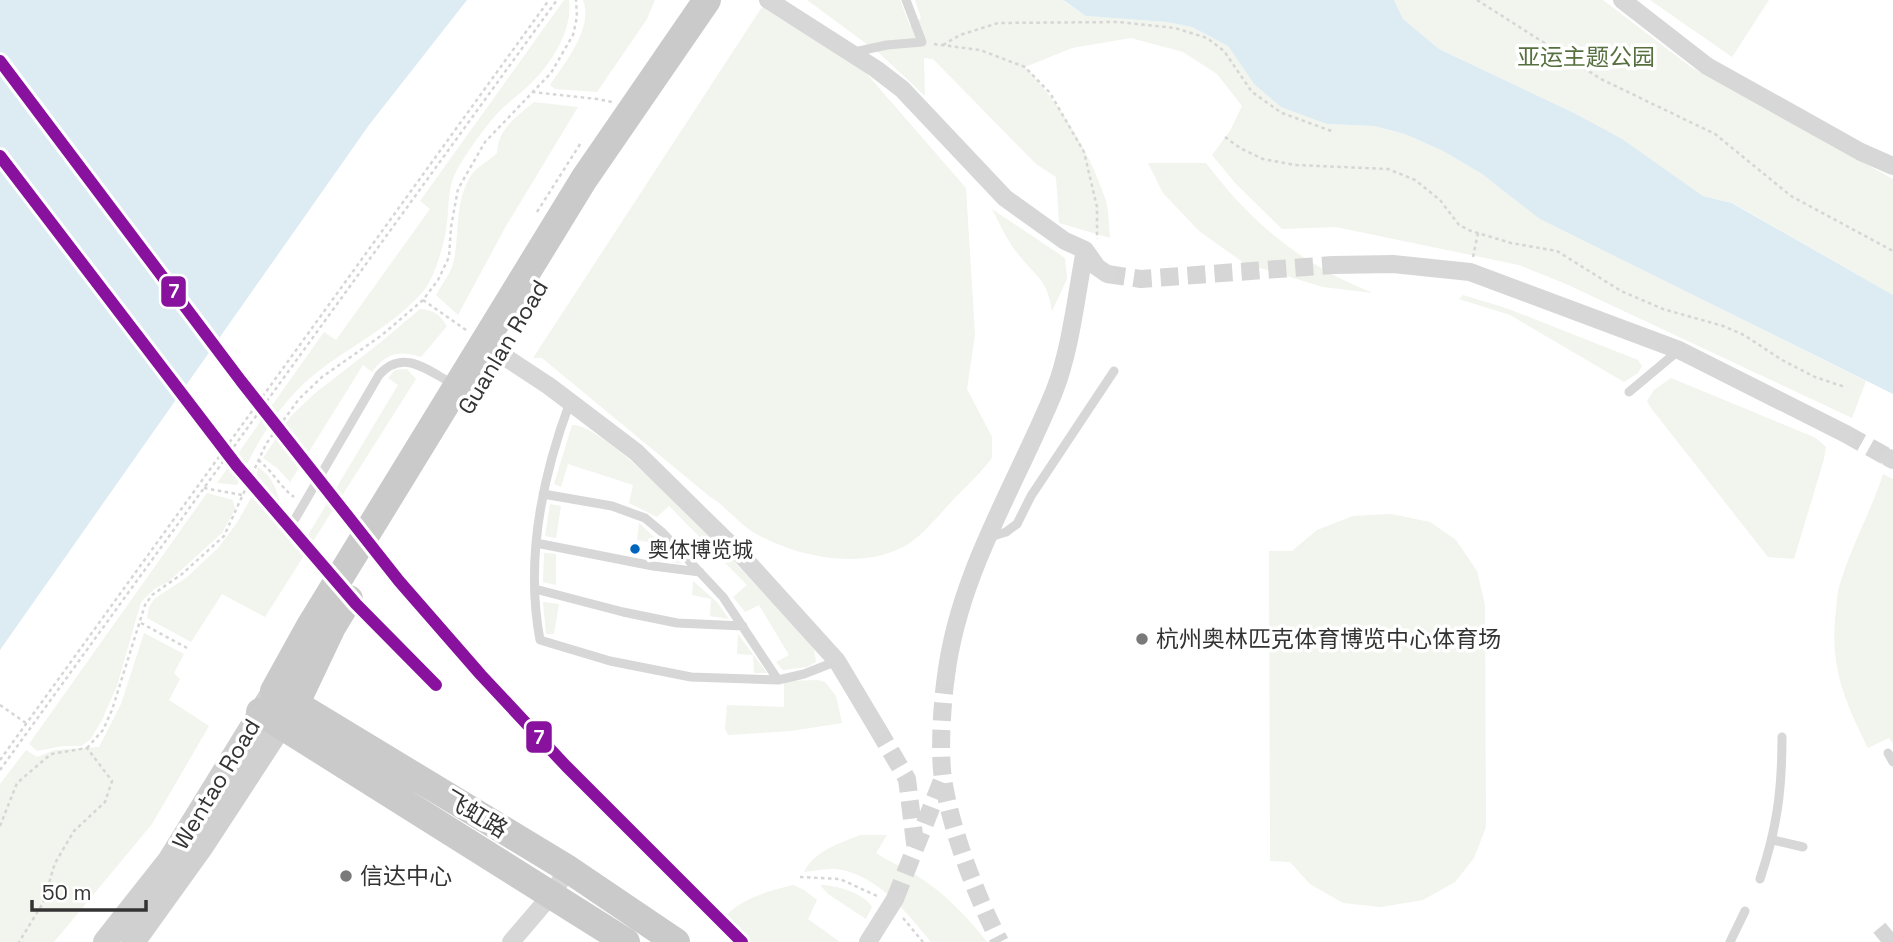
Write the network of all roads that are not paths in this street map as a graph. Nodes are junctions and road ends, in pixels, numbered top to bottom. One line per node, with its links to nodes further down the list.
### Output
1 (707, 0): 14 (main road, Guanlan Road)
2 (729, 0): 12 (main road, Guanlan Road)
3 (768, 0): 6 (street)
4 (906, 0): 6 (lane)
5 (1622, 0): 7 (street)
6 (849, 53): 8 (street)
7 (1893, 166)
8 (1085, 250): 10 (street); 20 (street)
9 (1334, 265): 11 (street)
10 (1102, 271)
11 (1679, 350): 15 (lane); 17 (street)
12 (499, 353): 16 (street); 28 (main road, Guanlan Road)
13 (1114, 371): 20 (lane)
14 (458, 386): 19 (lane); 28 (main road, Guanlan Road)
15 (1629, 392)
16 (570, 402): 18 (lane); 25 (street)
17 (1846, 434)
18 (543, 494): 21 (lane); 22 (lane)
19 (295, 519)
20 (985, 539): 26 (street)
21 (536, 543): 22 (lane); 23 (lane)
22 (699, 572): 24 (lane)
23 (535, 589): 24 (lane); 27 (lane)
24 (743, 626): 27 (lane)
25 (836, 661): 27 (lane); 29 (street)
26 (946, 676)
27 (778, 680)
28 (277, 708): 33 (main road, 飞虹路); 35 (main road, 飞虹路); 38 (main road, Wentao Road); 39 (main road, Wentao Road)
29 (877, 728)
30 (1782, 737): 31 (lane)
31 (1773, 840): 32 (lane); 34 (lane)
32 (1803, 847)
33 (568, 869): 35 (street); 42 (main road, 飞虹路)
34 (1760, 879)
35 (552, 894): 40 (street); 41 (main road, 飞虹路)
36 (893, 902): 43 (street)
37 (1745, 911): 44 (lane)
38 (105, 942)
39 (133, 942)
40 (511, 942)
41 (626, 942)
42 (676, 942)
43 (868, 942)
44 (1730, 942)

